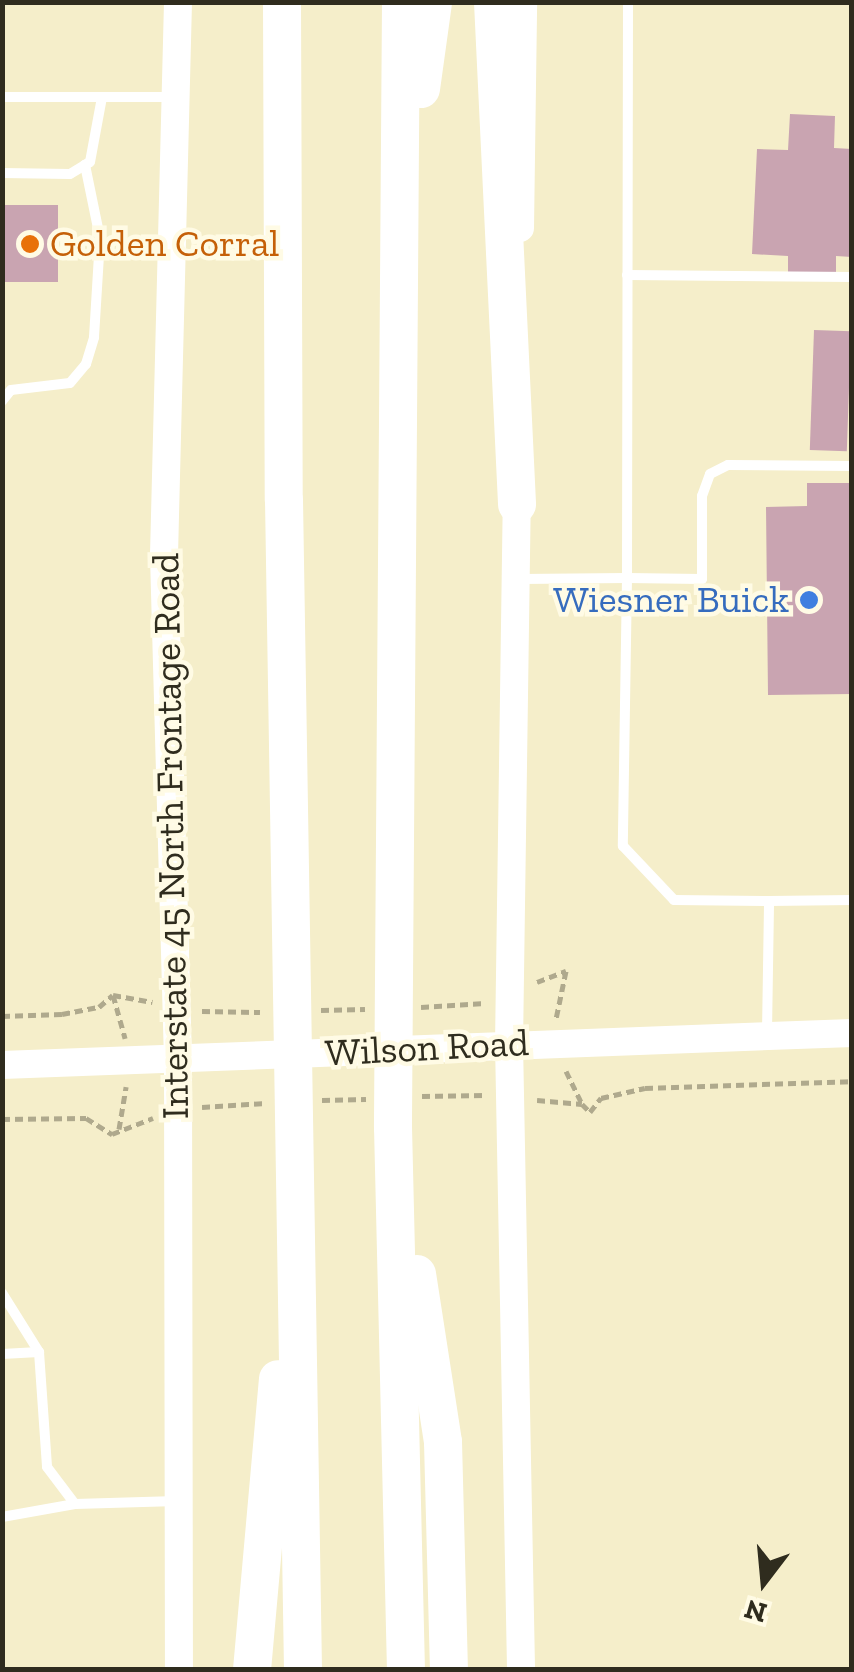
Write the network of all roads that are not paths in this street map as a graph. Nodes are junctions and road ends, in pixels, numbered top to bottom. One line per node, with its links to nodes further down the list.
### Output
1 (178, 2): 8 (main road, Interstate 45 North Frontage Road)
2 (282, 2): 29 (highway)
3 (401, 2): 13 (highway)
4 (432, 2): 13 (highway)
5 (493, 2): 18 (highway)
6 (524, 2): 18 (main road)
7 (628, 2): 14 (lane)
8 (175, 97): 10 (lane); 26 (main road, Interstate 45 North Frontage Road)
9 (2, 98): 10 (lane)
10 (102, 98): 11 (lane)
11 (85, 165): 12 (lane); 16 (lane)
12 (2, 173)
13 (402, 236): 28 (highway)
14 (627, 274): 15 (lane); 19 (lane)
15 (852, 278)
16 (2, 401)
17 (852, 466): 19 (lane)
18 (517, 504): 20 (main road)
19 (626, 578): 20 (lane); 22 (lane)
20 (516, 579): 25 (main road)
21 (852, 900): 22 (lane)
22 (769, 901): 24 (lane)
23 (852, 1033): 24 (main road, Wilson Road)
24 (766, 1035): 25 (main road, Wilson Road)
25 (508, 1044): 26 (main road, Wilson Road); 41 (main road)
26 (178, 1060): 27 (main road, Wilson Road); 33 (main road, Interstate 45 North Frontage Road)
27 (2, 1065)
28 (388, 1112): 39 (highway); 40 (highway)
29 (296, 1183): 37 (highway); 38 (highway)
30 (2, 1293): 31 (lane)
31 (39, 1352): 32 (lane); 34 (lane)
32 (2, 1354)
33 (178, 1501): 34 (lane); 36 (main road, Interstate 45 North Frontage Road)
34 (74, 1504): 35 (lane)
35 (2, 1517)
36 (179, 1670)
37 (252, 1670)
38 (303, 1670)
39 (406, 1670)
40 (449, 1670)
41 (521, 1670)

